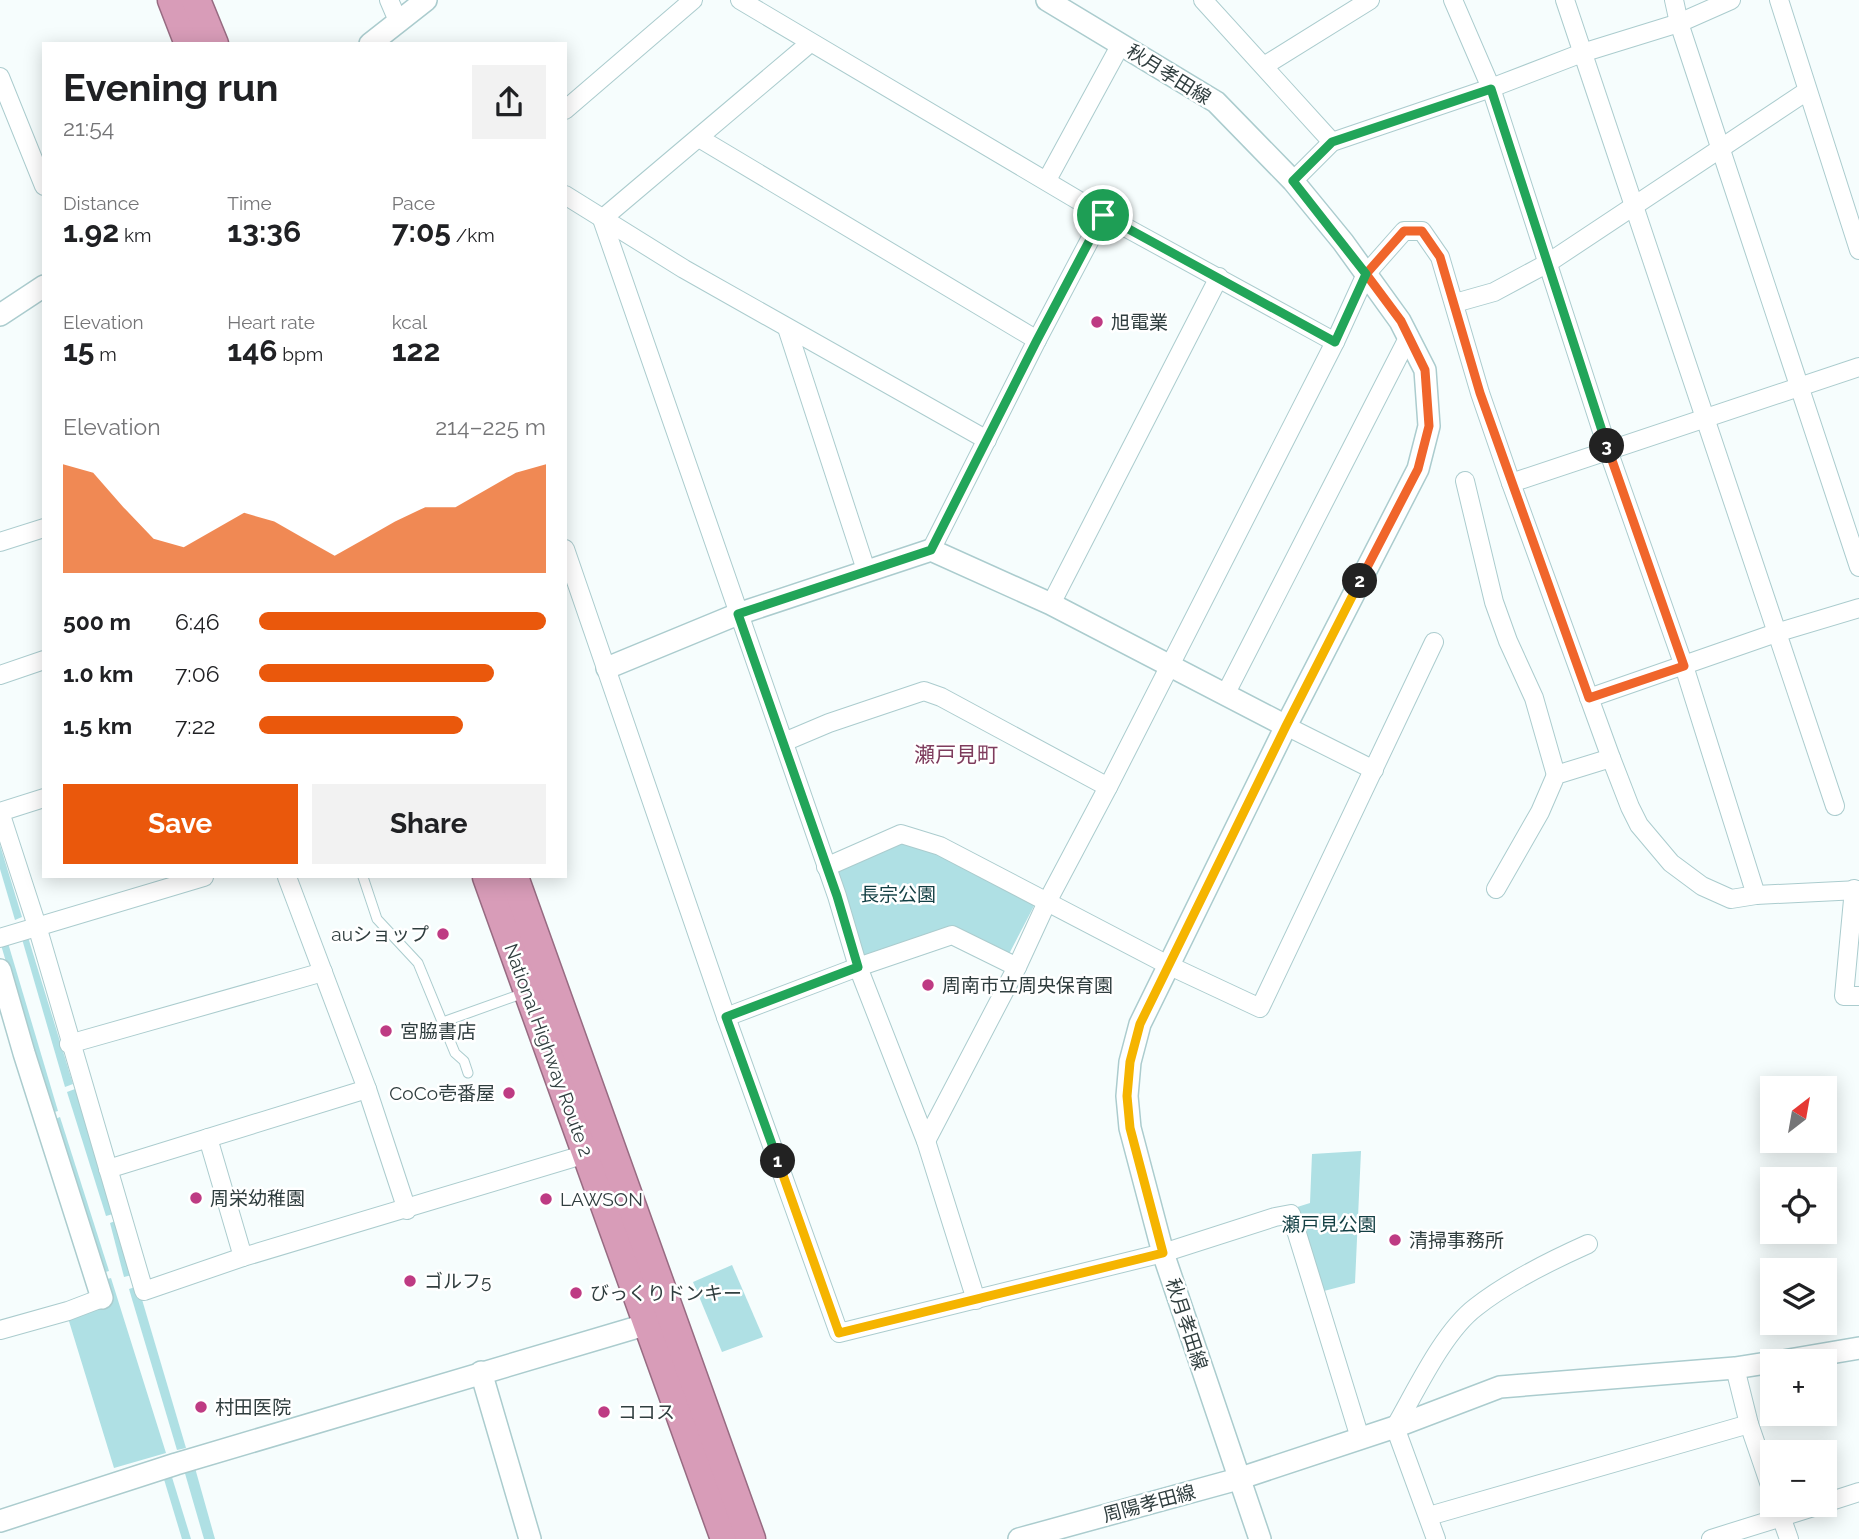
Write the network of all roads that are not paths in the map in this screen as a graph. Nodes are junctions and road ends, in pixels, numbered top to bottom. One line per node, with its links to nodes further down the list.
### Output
1 (172, 0): 17 (highway)
2 (196, 0): 18 (highway)
3 (389, 0): 15 (street)
4 (426, 0): 15 (street)
5 (693, 0): 27 (street)
6 (740, 0): 20 (street)
7 (1046, 0): 21 (street, 秋月孝田線)
8 (1203, 0): 23 (street)
9 (1370, 0): 23 (street)
10 (1453, 0): 25 (street)
11 (1565, 0): 22 (street)
12 (1674, 0): 16 (street)
13 (1731, 0): 16 (street)
14 (1779, 0): 26 (street)
15 (398, 21): 19 (street)
16 (1679, 23): 22 (street); 30 (street)
17 (188, 42)
18 (213, 42)
19 (372, 42)
20 (810, 43): 28 (street); 31 (street)
21 (1121, 44): 31 (street); 33 (street, 秋月孝田線)
22 (1582, 53): 25 (street); 35 (street)
23 (1264, 66): 29 (street)
24 (0, 77): 32 (street)
25 (1491, 89): 29 (street); 39 (street)
26 (1807, 91): 30 (street); 38 (street)
27 (567, 108)
28 (699, 138): 37 (street); 47 (street)
29 (1332, 142): 33 (street)
30 (1721, 149): 35 (street); 50 (street)
31 (1047, 180): 36 (street)
32 (42, 181)
33 (1293, 181): 40 (street, 秋月孝田線)
34 (567, 196): 37 (street)
35 (1634, 205): 39 (street); 51 (street)
36 (1103, 215): 41 (street); 47 (street)
37 (603, 219): 45 (street); 64 (street)
38 (1859, 250)
39 (1548, 263): 43 (street); 53 (street)
40 (1366, 274): 43 (street); 46 (street, 秋月孝田線); 48 (street)
41 (1219, 277): 48 (street); 62 (street)
42 (42, 287): 44 (street)
43 (1455, 303): 55 (street)
44 (0, 315)
45 (787, 328): 52 (street); 61 (street)
46 (1409, 336): 72 (street); 74 (street, 秋月孝田線)
47 (1037, 340): 52 (street)
48 (1335, 342): 68 (street)
49 (1859, 368): 50 (street)
50 (1800, 386): 51 (street); 60 (street)
51 (1706, 420): 53 (street); 65 (street)
52 (987, 440): 58 (street)
53 (1608, 450): 55 (street); 69 (street)
54 (1465, 481): 78 (street)
55 (1511, 483): 73 (street)
56 (42, 529): 57 (street)
57 (0, 542)
58 (931, 550): 61 (street); 62 (street)
59 (567, 555): 70 (street)
60 (1859, 567)
61 (866, 570): 64 (street)
62 (1051, 604): 68 (street)
63 (1859, 608): 65 (street)
64 (738, 614): 70 (street); 75 (street)
65 (1776, 633): 69 (street); 81 (street)
66 (1434, 642): 77 (street)
67 (42, 661): 71 (street)
68 (1169, 666): 72 (street); 79 (street)
69 (1684, 666): 73 (street); 91 (street)
70 (607, 668): 102 (street)
71 (0, 675)
72 (1226, 693): 74 (street)
73 (1589, 698): 76 (street)
74 (1286, 726): 77 (street); 95 (street, 秋月孝田線)
75 (784, 742): 79 (street); 83 (street)
76 (1611, 758): 78 (street); 91 (street)
77 (1374, 770): 95 (street)
78 (1556, 775): 89 (street)
79 (1108, 787): 92 (street)
80 (42, 798): 82 (street)
81 (1835, 806)
82 (0, 812): 93 (street)
83 (826, 867): 92 (street); 96 (street)
84 (201, 878): 93 (street)
85 (287, 878): 99 (street)
86 (363, 878): 103 (lane)
87 (486, 878): 100 (highway, National Highway Route 2)
88 (514, 878): 137 (highway, National Highway Route 2)
89 (1496, 889)
90 (1856, 889): 91 (street); 101 (street)
91 (1756, 895)
92 (1047, 902): 95 (street); 97 (street)
93 (37, 926): 94 (street); 104 (street)
94 (0, 938)
95 (1168, 965): 113 (street, 秋月孝田線)
96 (858, 967): 97 (street); 102 (street); 108 (street)
97 (1017, 967): 108 (street)
98 (0, 970): 115 (street)
99 (323, 972): 104 (street); 106 (street)
100 (528, 992): 103 (lane); 109 (highway, National Highway Route 2)
101 (1859, 996)
102 (726, 1017): 116 (street)
103 (443, 1022): 105 (lane)
104 (69, 1044): 110 (street)
105 (468, 1073)
106 (367, 1089): 107 (street); 111 (street)
107 (208, 1138): 110 (street); 114 (street)
108 (926, 1141): 116 (street)
109 (586, 1154): 111 (street); 117 (highway, National Highway Route 2)
110 (108, 1168): 114 (street)
111 (407, 1210): 114 (street)
112 (1588, 1244): 125 (street)
113 (1163, 1253): 116 (street); 126 (street); 128 (street, 秋月孝田線)
114 (243, 1257)
115 (102, 1298): 118 (street)
116 (976, 1300)
117 (648, 1324): 123 (street); 136 (highway, National Highway Route 2)
118 (0, 1330)
119 (1859, 1348): 120 (street, 周陽孝田線)
120 (1837, 1352)
121 (1760, 1364): 122 (street, 周陽孝田線)
122 (1735, 1368): 124 (street); 125 (street, 周陽孝田線)
123 (481, 1372): 134 (street); 135 (street)
124 (1749, 1424): 127 (street); 131 (street)
125 (1395, 1427): 126 (street, 周陽孝田線); 131 (street)
126 (1360, 1438): 128 (street, 周陽孝田線)
127 (1760, 1456)
128 (1238, 1479): 138 (street, 周陽孝田線); 139 (street, 秋月孝田線)
129 (1859, 1492): 130 (street)
130 (1837, 1499)
131 (1429, 1516): 140 (street)
132 (1764, 1517): 141 (street)
133 (1781, 1517): 142 (street)
134 (0, 1521)
135 (530, 1539)
136 (725, 1539)
137 (751, 1539)
138 (1019, 1539)
139 (1260, 1539)
140 (1436, 1539)
141 (1711, 1539)
142 (1788, 1539)

